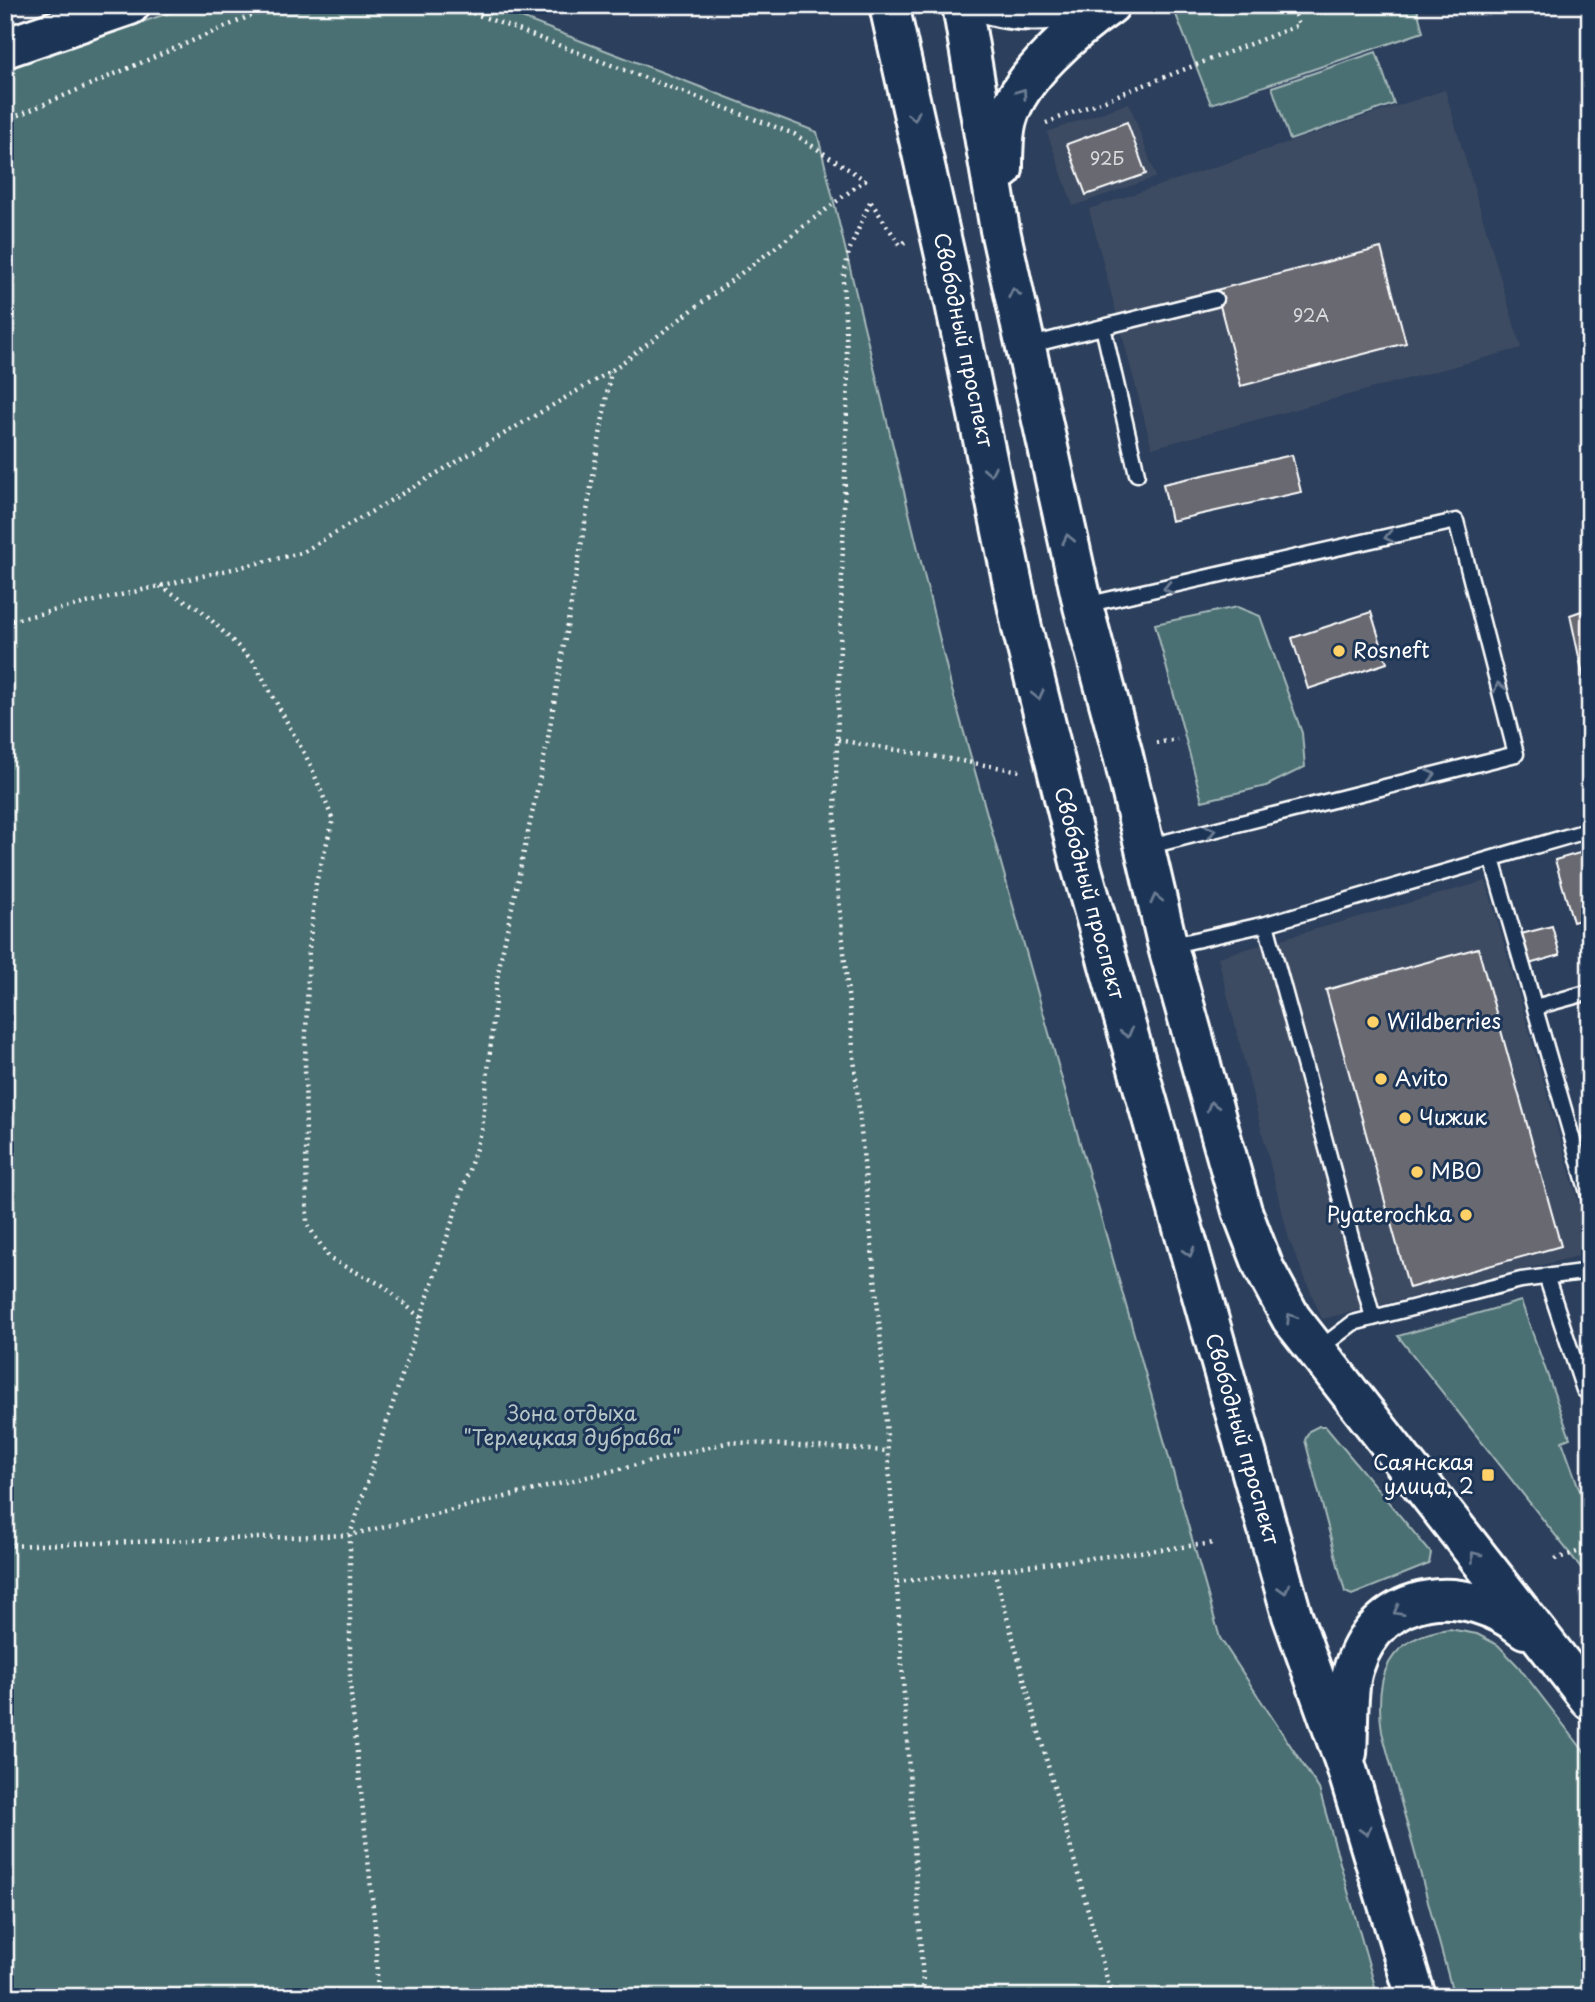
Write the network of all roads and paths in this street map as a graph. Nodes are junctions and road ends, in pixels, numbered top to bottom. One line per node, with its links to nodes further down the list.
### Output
1 (130, 5): 10 (main road)
2 (276, 5): 11 (path)
3 (452, 5): 18 (path)
4 (889, 5): 51 (main road, Свободный проспект, one-way to 51)
5 (962, 5): 13 (main road, Свободный проспект)
6 (991, 5): 7 (main road)
7 (1077, 5)
8 (1110, 5): 13 (main road, one-way to 8)
9 (1291, 5): 12 (path)
10 (5, 48)
11 (5, 121)
12 (1042, 125)
13 (1000, 230): 17 (main road, Свободный проспект, one-way to 13)
14 (910, 239): 24 (path)
15 (1215, 299): 16 (lane)
16 (1103, 327): 17 (lane); 19 (lane)
17 (1026, 346): 21 (main road, Свободный проспект, one-way to 17)
18 (611, 371): 20 (path); 37 (path)
19 (1137, 474)
20 (159, 586): 22 (path); 37 (path)
21 (1083, 606): 28 (main road, Свободный проспект); 28 (lane, one-way to 21)
22 (5, 622)
23 (1177, 739): 25 (path)
24 (838, 740): 26 (path); 41 (path)
25 (1148, 745)
26 (1027, 772)
27 (1590, 831): 29 (lane)
28 (1144, 847): 31 (main road, Свободный проспект, one-way to 28)
29 (1492, 859): 30 (lane); 33 (lane)
30 (1266, 924): 31 (lane); 38 (lane)
31 (1168, 947): 39 (main road, Свободный проспект, one-way to 31)
32 (1590, 992): 33 (lane)
33 (1535, 1007): 34 (lane)
34 (1590, 1200)
35 (1590, 1271): 36 (lane)
36 (1546, 1276): 38 (lane); 40 (lane)
37 (421, 1318): 42 (path)
38 (1373, 1318): 39 (lane)
39 (1315, 1352): 49 (main road, Свободный проспект, one-way to 39)
40 (1584, 1390)
41 (888, 1451): 42 (path); 48 (path)
42 (350, 1535): 44 (path); 52 (path)
43 (1214, 1543): 47 (path)
44 (5, 1546)
45 (1590, 1548): 46 (path)
46 (1555, 1559)
47 (994, 1570): 48 (path); 54 (path)
48 (897, 1582): 53 (path)
49 (1548, 1648): 50 (main road, Свободный проспект); 51 (main road, Свободный проспект, one-way to 51)
50 (1590, 1700)
51 (1346, 1766): 55 (main road, Свободный проспект, one-way to 55)
52 (378, 1997)
53 (924, 1997)
54 (1112, 1997)
55 (1416, 1997)

